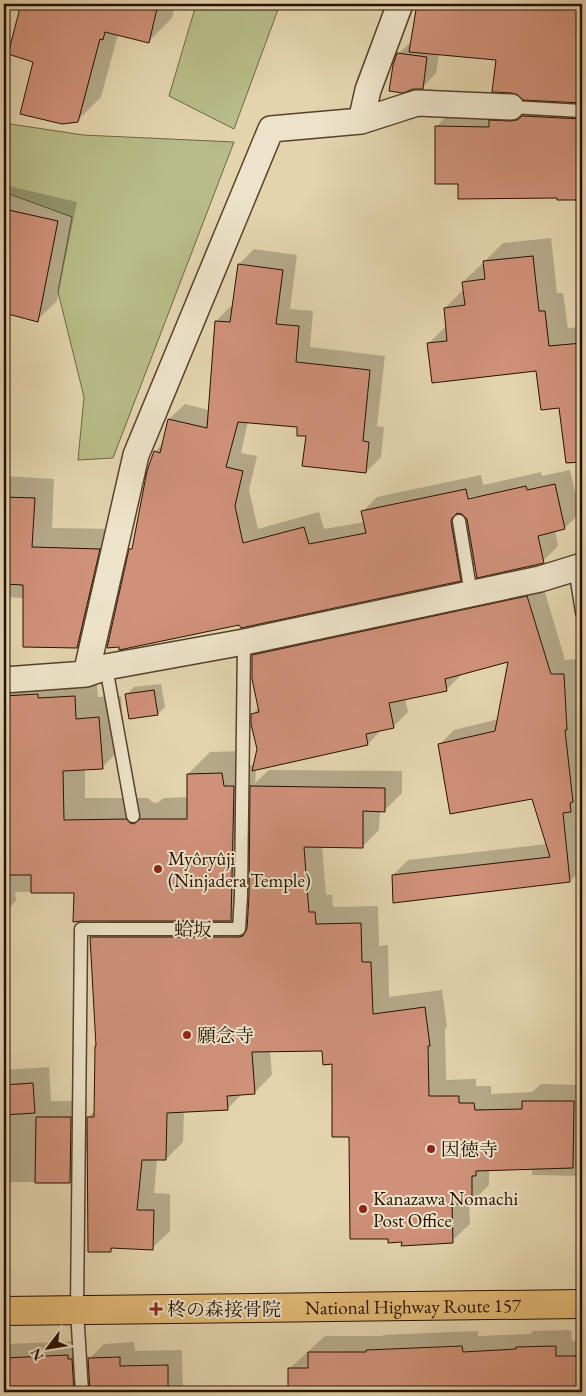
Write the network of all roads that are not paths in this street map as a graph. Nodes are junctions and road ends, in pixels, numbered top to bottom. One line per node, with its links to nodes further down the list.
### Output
1 (400, 4): 4 (street)
2 (511, 108): 3 (lane); 4 (street)
3 (582, 111)
4 (361, 121): 10 (street)
5 (459, 521): 7 (lane)
6 (579, 567): 7 (street); 8 (lane)
7 (471, 594): 9 (street)
8 (582, 612)
9 (244, 642): 10 (street); 15 (lane, 蛤坂)
10 (96, 670): 11 (street); 12 (lane)
11 (4, 680)
12 (133, 816)
13 (582, 1304): 15 (highway, National Highway Route 157)
14 (4, 1311): 15 (highway, National Highway Route 157)
15 (77, 1311): 16 (lane, 蛤坂)
16 (82, 1392)

